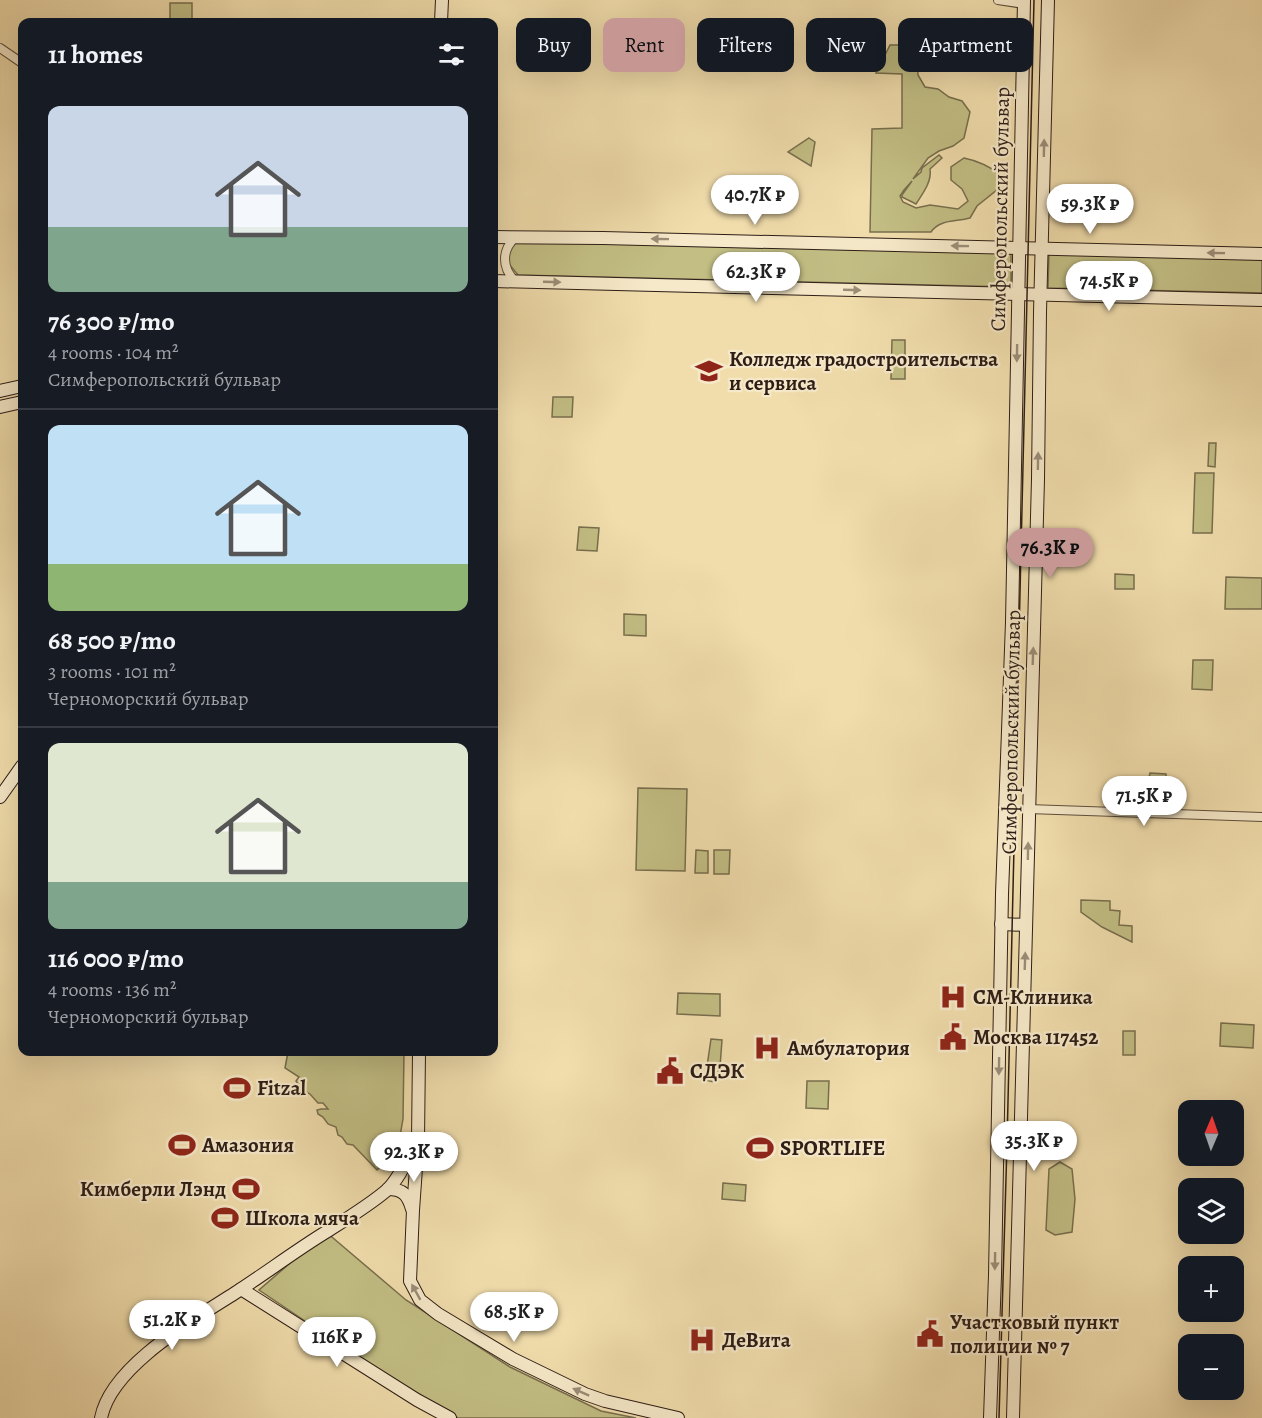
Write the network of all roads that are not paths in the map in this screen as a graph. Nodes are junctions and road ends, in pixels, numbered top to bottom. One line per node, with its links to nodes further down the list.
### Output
1 (442, 0): 5 (main road)
2 (998, 0): 4 (street)
3 (1048, 0): 11 (main road, Симферопольский бульвар, one-way to 3)
4 (1024, 2): 10 (main road, Симферопольский бульвар)
5 (441, 18)
6 (0, 48): 7 (street)
7 (18, 60)
8 (498, 237): 9 (main road)
9 (516, 237): 10 (main road, one-way to 9); 14 (street)
10 (1019, 248): 11 (main road); 15 (main road, Симферопольский бульвар)
11 (1041, 248): 12 (main road, one-way to 11); 16 (main road, Симферопольский бульвар)
12 (1262, 254)
13 (498, 281): 14 (main road)
14 (515, 282): 15 (main road, one-way to 15)
15 (1018, 295): 16 (main road); 26 (main road, Симферопольский бульвар, one-way to 26)
16 (1040, 295): 17 (main road); 24 (main road, Симферопольский бульвар, one-way to 16)
17 (1262, 300)
18 (18, 387): 19 (main road)
19 (0, 392)
20 (18, 403): 21 (main road)
21 (0, 407)
22 (18, 772): 23 (main road)
23 (0, 797)
24 (1028, 809): 25 (street); 27 (main road, Симферопольский бульвар, one-way to 24)
25 (1262, 817)
26 (1001, 924): 27 (main road); 36 (main road, Симферопольский бульвар, one-way to 36)
27 (1026, 925): 37 (main road, Симферопольский бульвар, one-way to 27)
28 (419, 1056): 29 (main road)
29 (418, 1140): 30 (main road); 31 (main road)
30 (388, 1189): 31 (main road); 32 (main road)
31 (413, 1210): 35 (main road, one-way to 31)
32 (241, 1289): 33 (main road); 34 (main road)
33 (101, 1418)
34 (450, 1418)
35 (678, 1418)
36 (990, 1418)
37 (1013, 1418)

